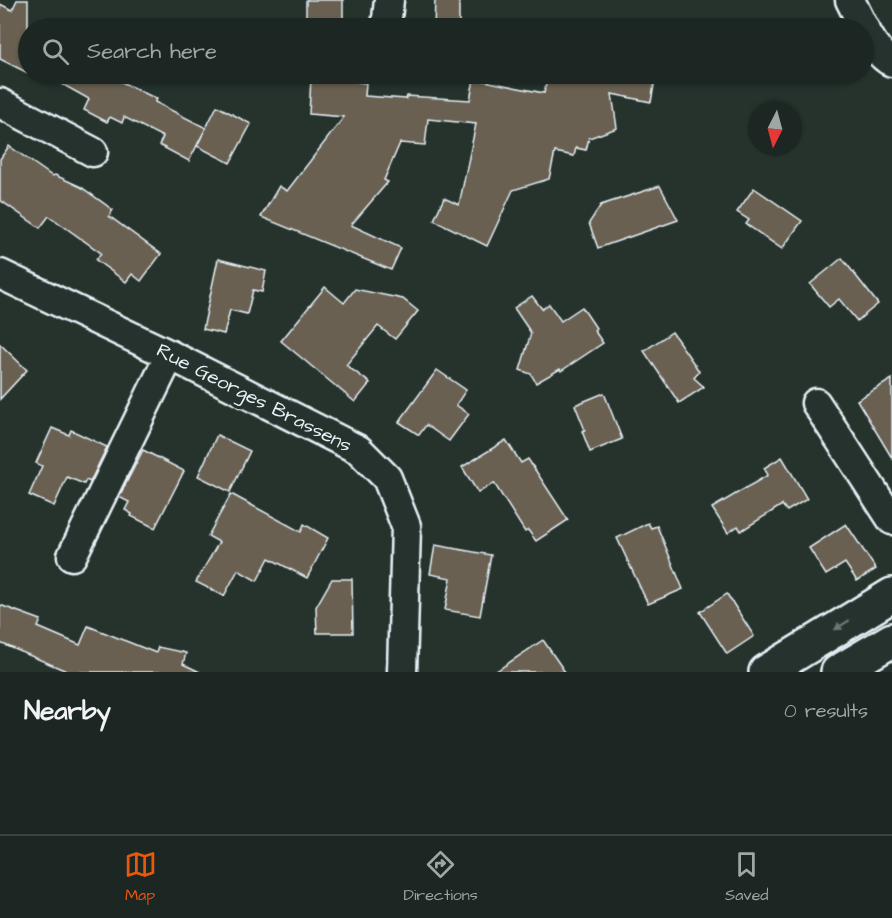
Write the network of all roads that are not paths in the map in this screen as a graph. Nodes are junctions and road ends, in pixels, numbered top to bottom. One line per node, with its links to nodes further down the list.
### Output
1 (389, 0): 3 (street)
2 (850, 0): 4 (street)
3 (387, 18)
4 (860, 18)
5 (874, 44): 6 (street)
6 (892, 62)
7 (0, 103): 8 (street)
8 (93, 152)
9 (0, 274): 10 (street, Rue Georges Brassens)
10 (170, 355): 13 (street); 16 (street, Rue Georges Brassens)
11 (816, 403): 12 (street)
12 (892, 520)
13 (72, 556)
14 (892, 595): 17 (highway, one-way to 17)
15 (892, 640): 18 (highway)
16 (402, 672)
17 (766, 672)
18 (838, 672)

